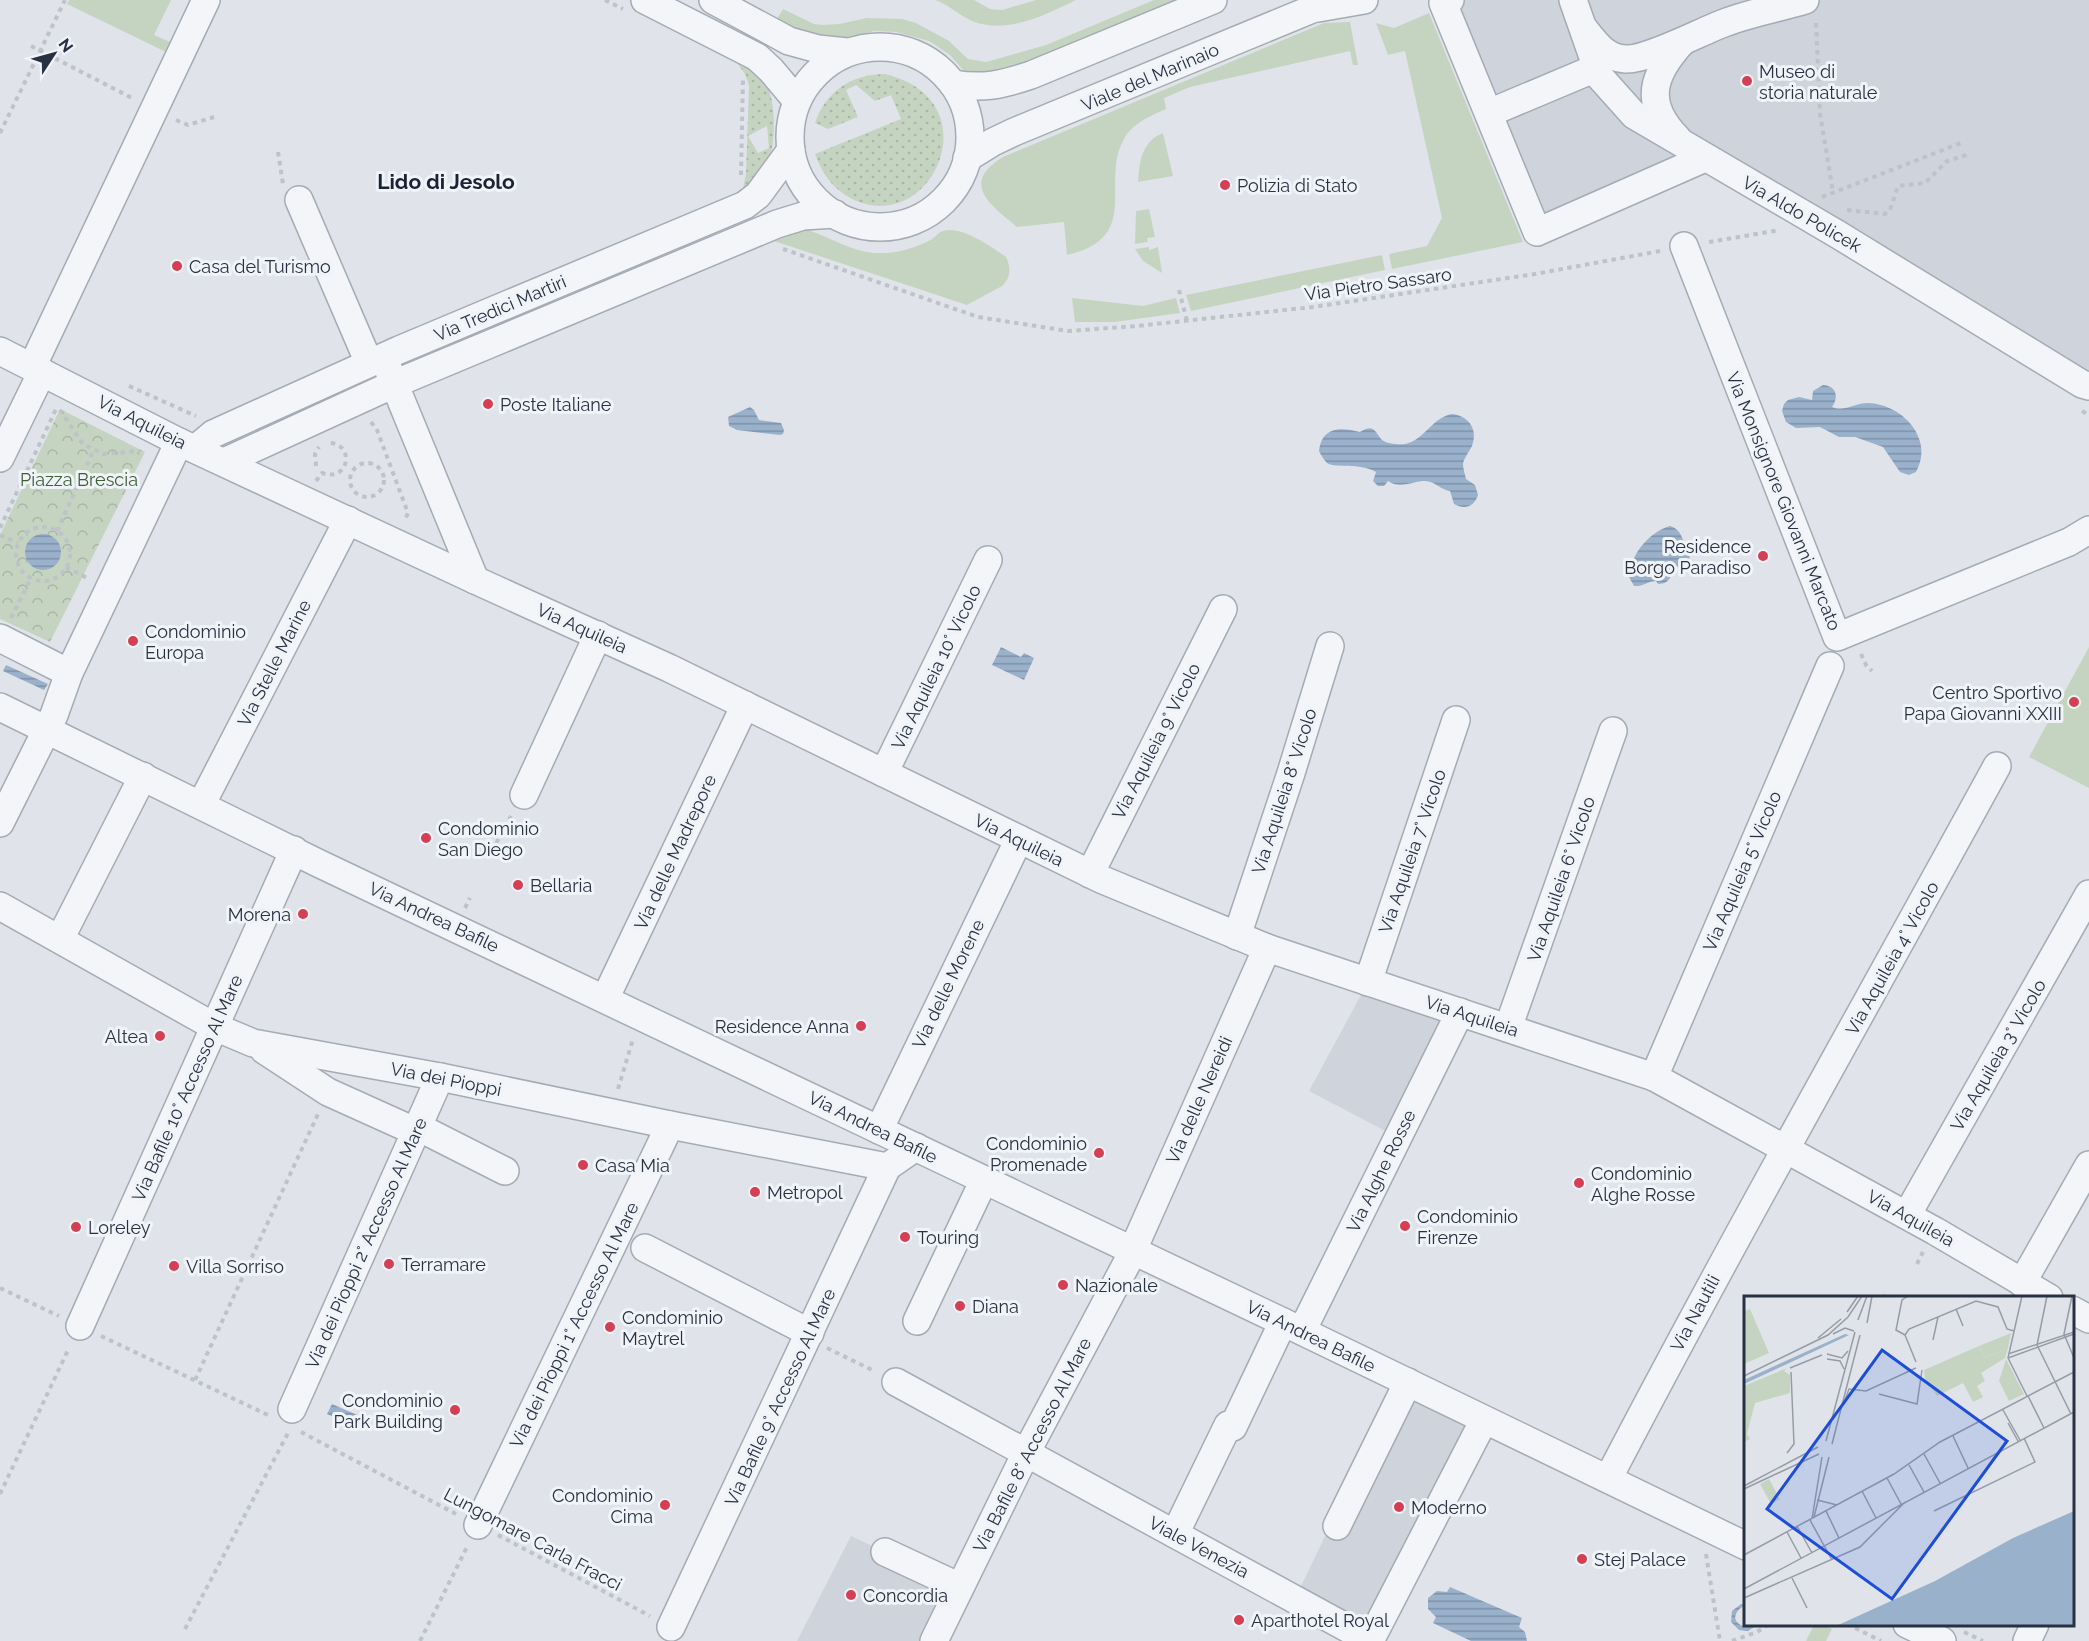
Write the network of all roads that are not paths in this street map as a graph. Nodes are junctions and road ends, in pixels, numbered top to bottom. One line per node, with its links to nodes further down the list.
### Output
1 (206, 0): 27 (street)
2 (713, 0): 13 (street)
3 (1214, 0): 15 (street)
4 (1364, 0): 8 (street)
5 (1450, 0): 17 (street)
6 (1574, 0): 11 (street, Via Aldo Policek)
7 (635, 5): 16 (street)
8 (1323, 5): 20 (street, Viale del Marinaio)
9 (1774, 5): 10 (street); 12 (street)
10 (1810, 8)
11 (1583, 27): 12 (street); 14 (street, Via Aldo Policek)
12 (1683, 40): 18 (street)
13 (847, 52): 15 (street); 16 (street)
14 (1596, 68): 17 (street); 18 (street, Via Aldo Policek)
15 (952, 84): 20 (street)
16 (797, 101): 19 (street)
17 (1489, 113): 21 (street)
18 (1682, 143): 21 (street, Via Aldo Policek)
19 (791, 150): 23 (street); 26 (street, Via Tredici Martiri)
20 (968, 158): 23 (street)
21 (1705, 158): 29 (street, Via Aldo Policek)
22 (300, 200): 26 (street)
23 (835, 214): 28 (street, Via Tredici Martiri)
24 (1684, 246): 34 (street, Via Monsignore Giovanni Marcato)
25 (0, 351): 27 (street, Via Aquileia)
26 (376, 360): 28 (street); 30 (street, Via Tredici Martiri)
27 (37, 369): 30 (street, Via Aquileia); 31 (street)
28 (394, 384): 32 (street, Via Tredici Martiri); 36 (street)
29 (2087, 387)
30 (187, 445): 32 (street, Via Aquileia); 42 (street)
31 (0, 458)
32 (224, 462): 33 (street, Via Aquileia)
33 (348, 520): 36 (street, Via Aquileia); 52 (street, Via Stelle Marine)
34 (2089, 530)
35 (988, 560): 49 (street, Via Aquileia 10° Vicolo)
36 (475, 580): 38 (street, Via Aquileia)
37 (1223, 609): 56 (street, Via Aquileia 9° Vicolo)
38 (598, 635): 43 (street, Via Aquileia); 51 (street)
39 (1, 638): 42 (street)
40 (1330, 646): 59 (street, Via Aquileia 8° Vicolo)
41 (1830, 666): 69 (street, Via Aquileia 5° Vicolo)
42 (69, 673): 46 (street)
43 (745, 705): 49 (street, Via Aquileia); 63 (street, Via delle Madrepore)
44 (0, 707): 46 (street, Via Andrea Bafile)
45 (1456, 720): 62 (street, Via Aquileia 7° Vicolo)
46 (48, 729): 50 (street, Via Andrea Bafile); 53 (street)
47 (1613, 731): 66 (street, Via Aquileia 6° Vicolo)
48 (1997, 766): 74 (street, Via Aquileia 4° Vicolo)
49 (884, 773): 54 (street, Via Aquileia)
50 (143, 776): 52 (street, Via Andrea Bafile); 60 (street)
51 (524, 795)
52 (201, 805): 55 (street, Via Andrea Bafile)
53 (0, 823)
54 (1019, 839): 56 (street, Via Aquileia); 72 (street, Via delle Morene)
55 (294, 850): 63 (street, Via Andrea Bafile); 65 (street, Via Bafile 10° Accesso Al Mare)
56 (1090, 874): 59 (street, Via Aquileia)
57 (2089, 894): 79 (street, Via Aquileia 3° Vicolo)
58 (0, 906): 60 (street, Via dei Pioppi)
59 (1237, 936): 61 (street, Via Aquileia)
60 (60, 939): 65 (street, Via dei Pioppi)
61 (1267, 948): 62 (street, Via Aquileia); 81 (street, Via delle Nereidi)
62 (1368, 982): 64 (street, Via Aquileia)
63 (605, 999): 72 (street, Via Andrea Bafile)
64 (1460, 1012): 66 (street, Via Aquileia); 88 (street, Via Alghe Rosse)
65 (215, 1027): 67 (street, Via dei Pioppi); 87 (street, Via Bafile 10° Accesso Al Mare)
66 (1508, 1028): 69 (street, Via Aquileia)
67 (253, 1043): 68 (street, Via dei Pioppi); 71 (street)
68 (440, 1077): 70 (street, Via dei Pioppi); 71 (street, Via dei Pioppi 2° Accesso Al Mare)
69 (1654, 1077): 74 (street, Via Aquileia)
70 (670, 1125): 76 (street, Via dei Pioppi); 96 (street, Via dei Pioppi 1° Accesso Al Mare)
71 (414, 1128): 77 (street); 92 (street, Via dei Pioppi 2° Accesso Al Mare)
72 (879, 1130): 73 (street, Via Andrea Bafile)
73 (916, 1147): 76 (street); 78 (street, Via Andrea Bafile)
74 (1786, 1149): 79 (street, Via Aquileia); 95 (street, Via Nautili)
75 (2089, 1165): 82 (street)
76 (887, 1167): 89 (street, Via Bafile 9° Accesso Al Mare)
77 (505, 1172)
78 (984, 1180): 81 (street, Via Andrea Bafile); 86 (street)
79 (1907, 1215): 82 (street, Via Aquileia)
80 (645, 1248): 89 (street)
81 (1132, 1251): 88 (street, Via Andrea Bafile); 94 (street, Via Bafile 8° Accesso Al Mare)
82 (2022, 1282): 83 (street, Via Aquileia)
83 (2046, 1296)
84 (2074, 1311): 85 (street)
85 (2089, 1319)
86 (917, 1321)
87 (80, 1326)
88 (1293, 1327): 91 (street, Via Andrea Bafile); 98 (street, Via Alghe Rosse)
89 (809, 1336): 104 (street, Via Bafile 9° Accesso Al Mare)
90 (896, 1382): 94 (street, Viale Venezia)
91 (1408, 1382): 93 (street, Via Andrea Bafile); 97 (street)
92 (292, 1418)
93 (1484, 1420): 95 (street, Via Andrea Bafile); 106 (street)
94 (1026, 1453): 98 (street, Viale Venezia); 101 (street, Via Bafile 8° Accesso Al Mare)
95 (1608, 1479): 99 (street, Via Andrea Bafile)
96 (478, 1525)
97 (1337, 1526)
98 (1175, 1534): 106 (street, Viale Venezia)
99 (1744, 1545)
100 (885, 1552): 101 (street)
101 (960, 1587): 105 (street, Via Bafile 8° Accesso Al Mare)
102 (1910, 1626): 107 (street)
103 (2034, 1626): 108 (street)
104 (671, 1627)
105 (934, 1641)
106 (1371, 1641)
107 (1942, 1641)
108 (2027, 1641)

